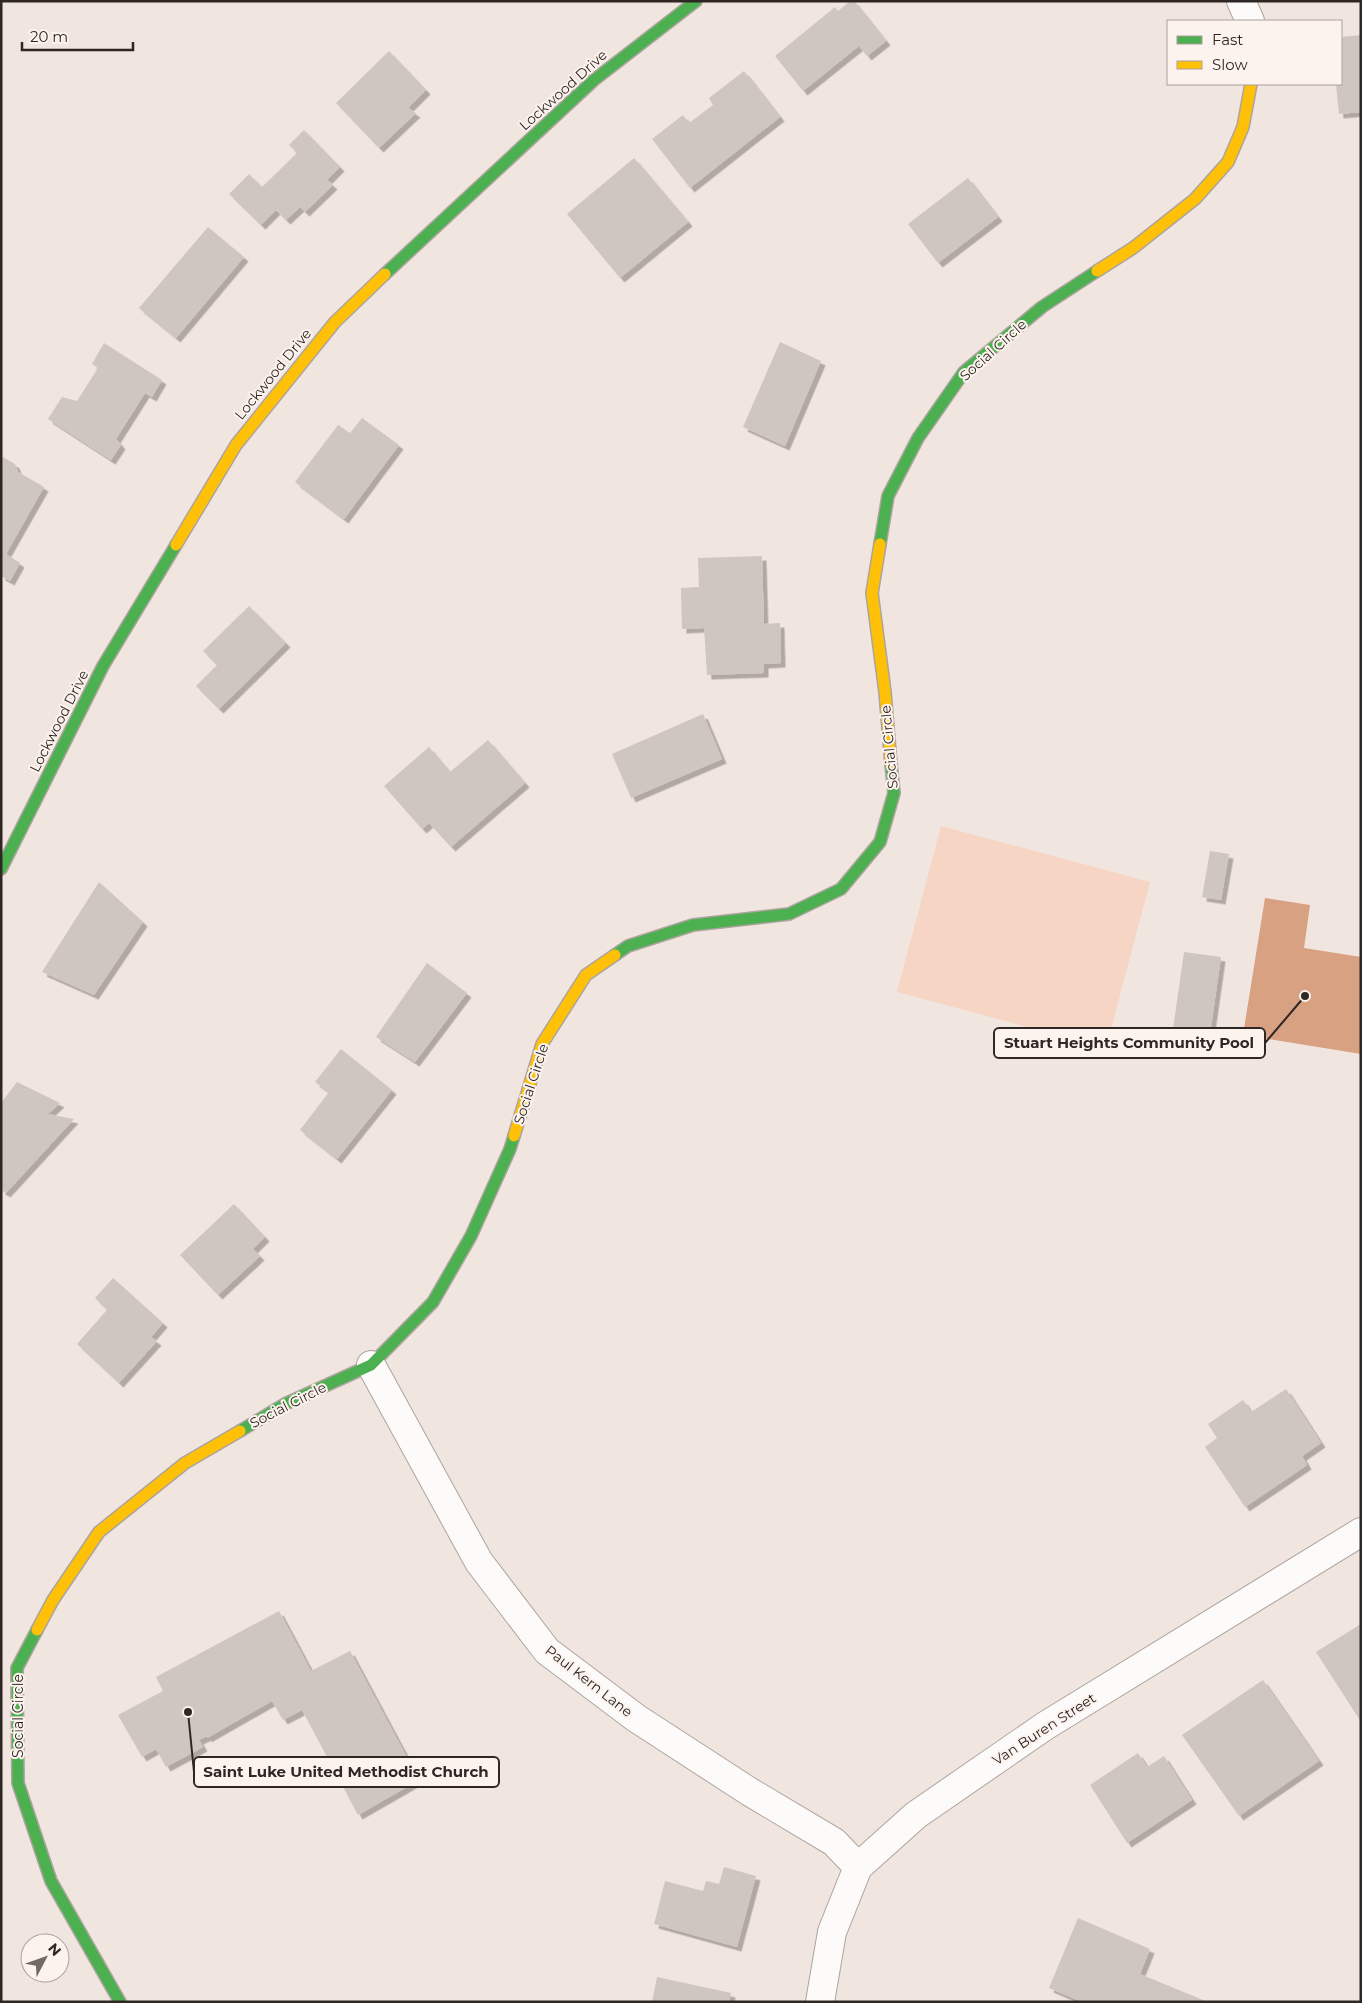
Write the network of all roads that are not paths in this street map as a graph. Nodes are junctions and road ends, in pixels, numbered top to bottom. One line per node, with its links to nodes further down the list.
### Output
1 (696, 1): 5 (street, Lockwood Drive)
2 (1241, 1): 3 (street)
3 (1250, 20)
4 (1251, 85): 6 (street, Social Circle)
5 (1, 869)
6 (371, 1366): 8 (street, Paul Kern Lane); 9 (street, Social Circle)
7 (1361, 1532): 8 (street, Van Buren Street)
8 (858, 1867): 10 (street, Van Buren Street)
9 (120, 2002)
10 (820, 2002)

